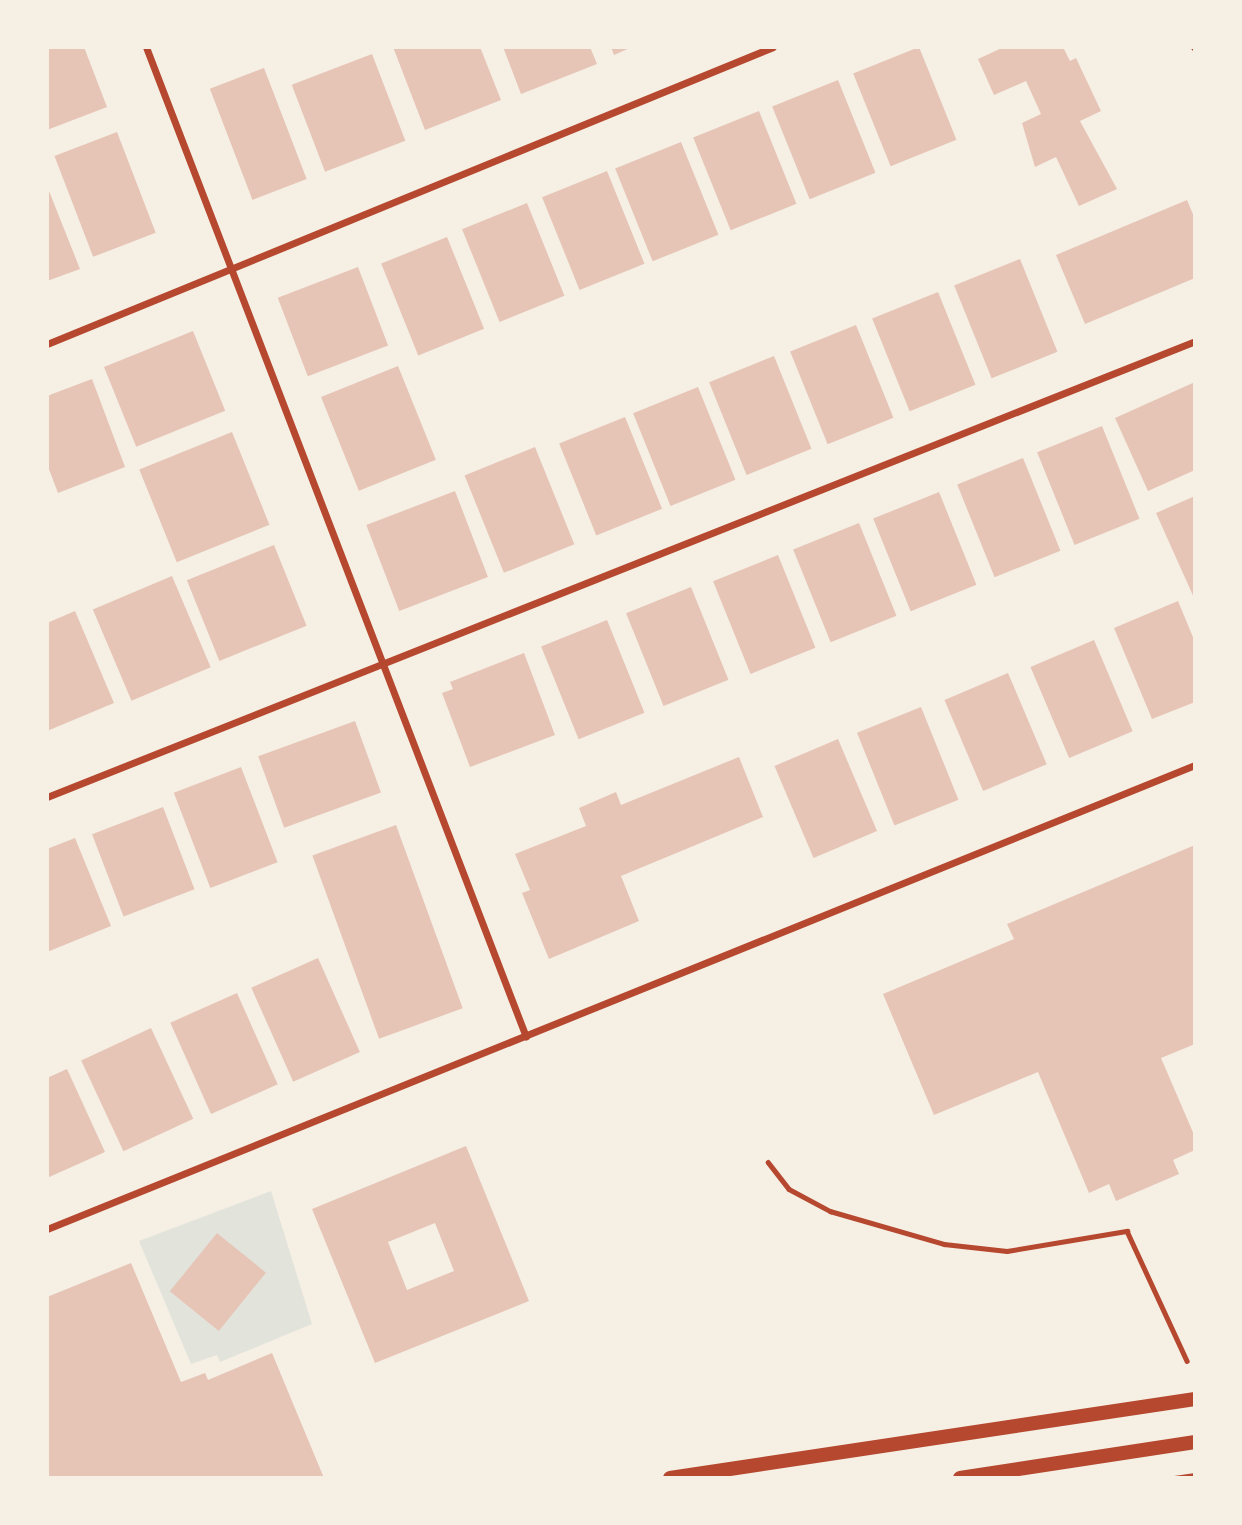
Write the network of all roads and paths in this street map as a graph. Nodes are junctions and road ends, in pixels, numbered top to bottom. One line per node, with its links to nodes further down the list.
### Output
1 (146, 47): 3 (street)
2 (774, 47): 3 (street)
3 (231, 273): 5 (street); 6 (street)
4 (1195, 341): 6 (street)
5 (47, 344)
6 (386, 664): 8 (street); 9 (street)
7 (1195, 765): 9 (street)
8 (47, 797)
9 (527, 1037): 11 (street)
10 (768, 1162): 12 (path)
11 (47, 1229)
12 (1187, 1361)
13 (1195, 1399): 16 (main road)
14 (1195, 1443): 17 (main road)
15 (1195, 1475): 18 (lane)
16 (670, 1478)
17 (960, 1478)
18 (1174, 1478)

